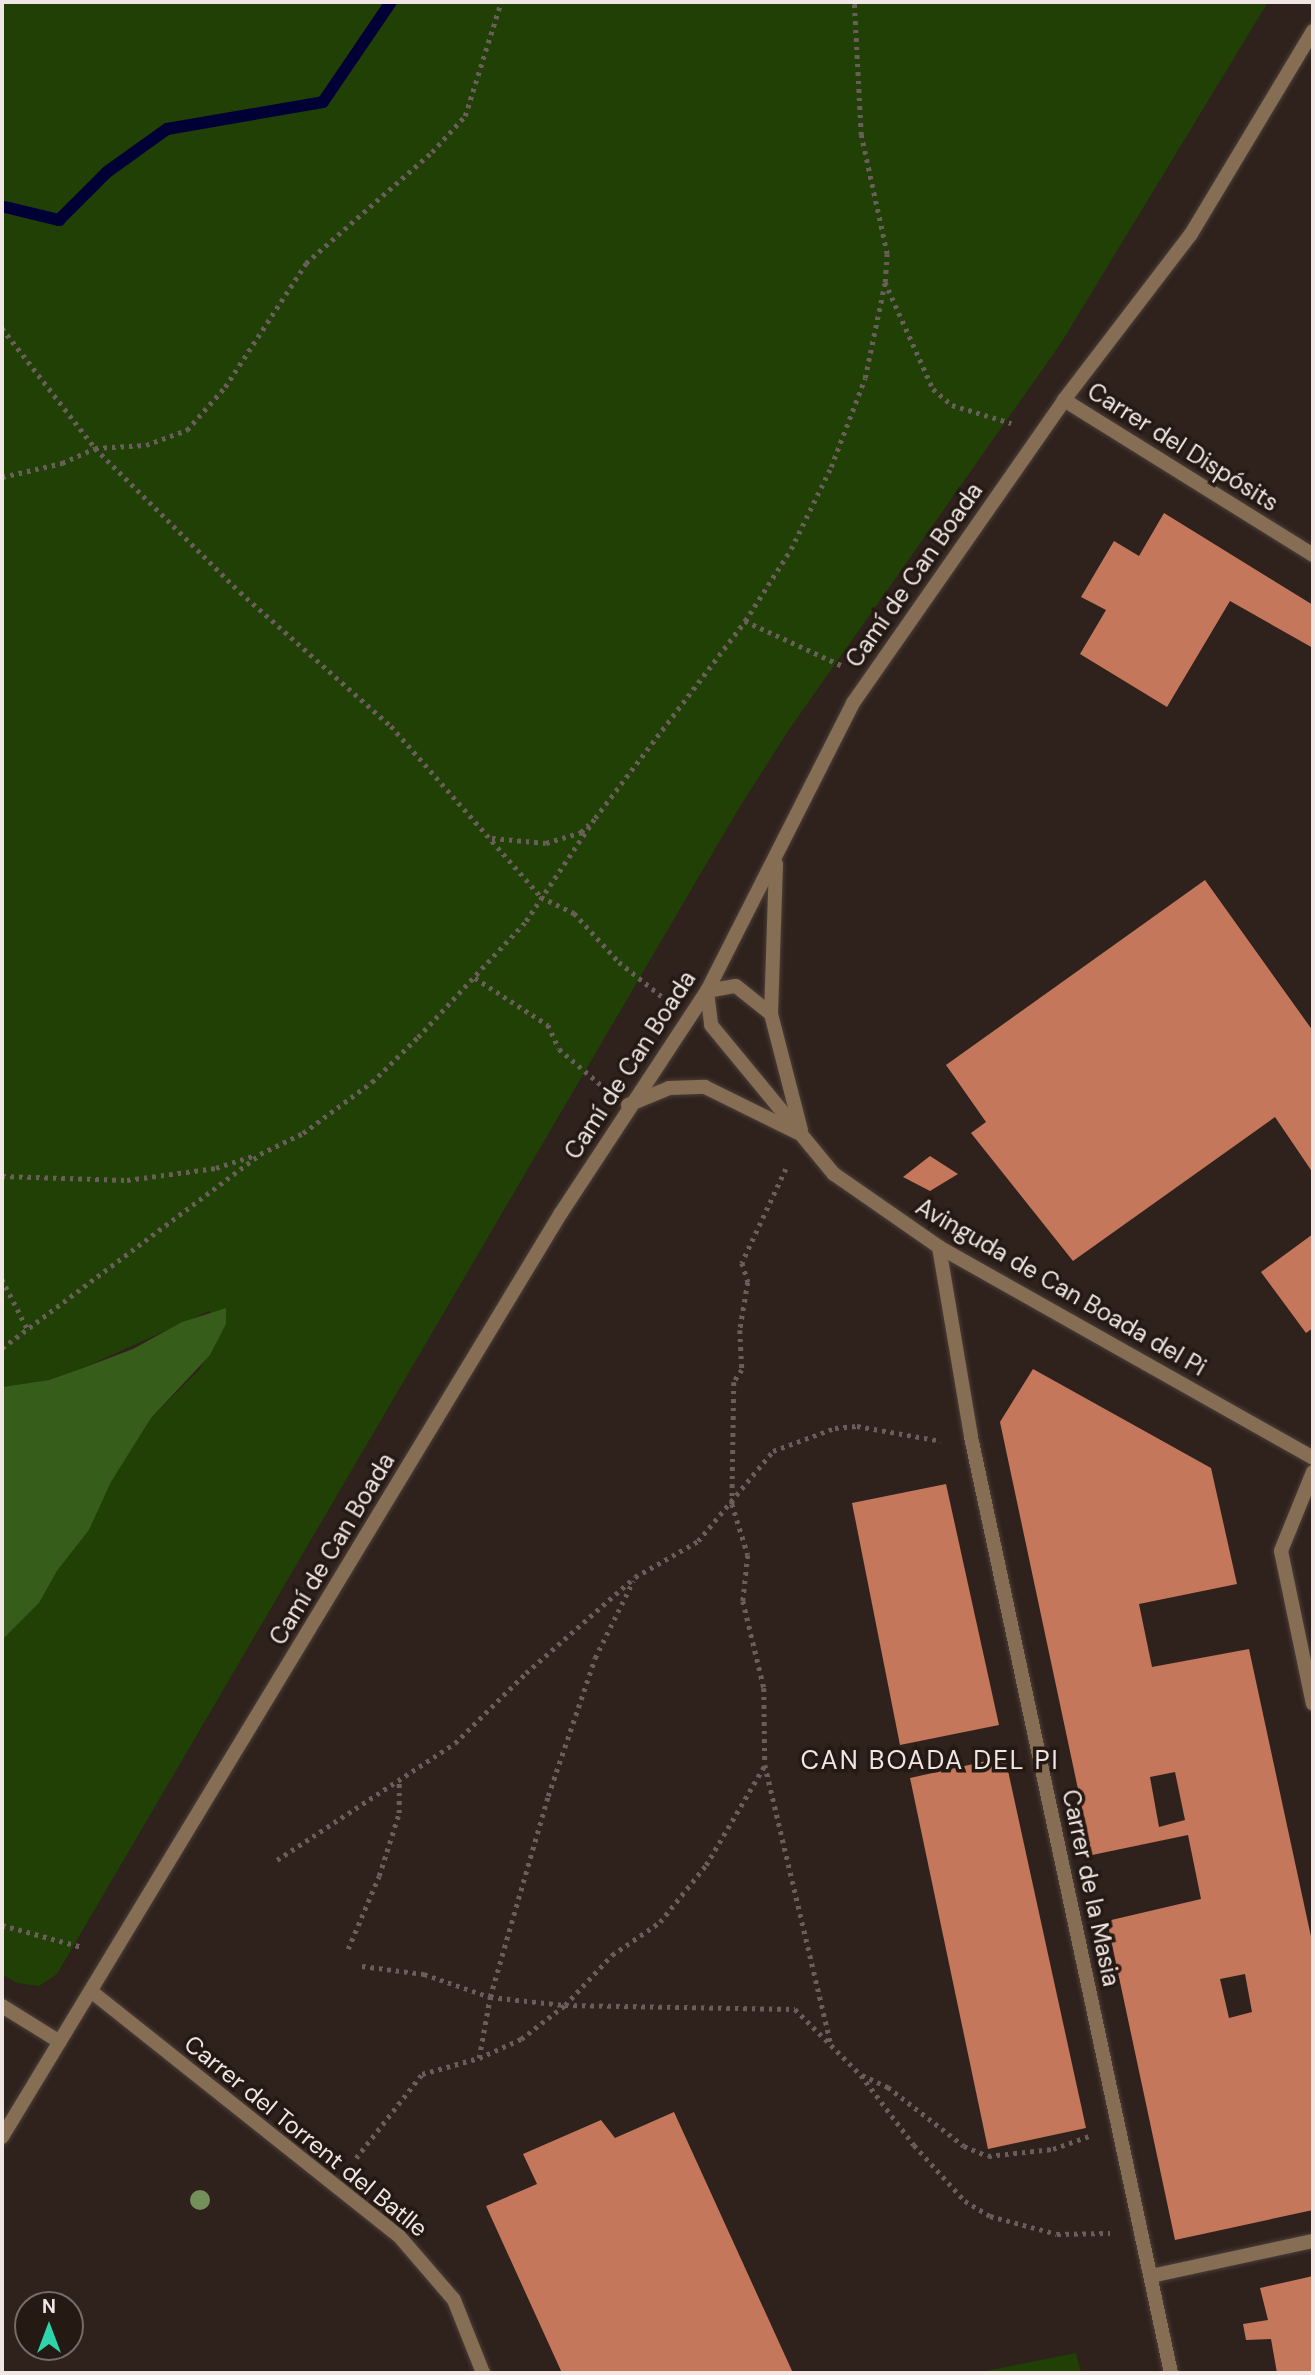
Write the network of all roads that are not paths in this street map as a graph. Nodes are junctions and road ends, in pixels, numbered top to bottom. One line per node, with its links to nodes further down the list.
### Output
1 (1313, 32): 2 (street, Camí de Can Boada)
2 (1064, 400): 3 (street, Carrer del Dispósits); 4 (street, Camí de Can Boada)
3 (1313, 555)
4 (776, 862): 5 (street, Camí de Can Boada); 6 (street)
5 (707, 990): 6 (street); 7 (street, Camí de Can Boada); 8 (street, Avinguda de Can Boada del Pi)
6 (771, 1014): 8 (street)
7 (628, 1105): 8 (street); 13 (street, Camí de Can Boada)
8 (802, 1135): 9 (street, Avinguda de Can Boada del Pi)
9 (939, 1247): 10 (street, Avinguda de Can Boada del Pi); 18 (street, Carrer de la Masia)
10 (1313, 1458)
11 (1313, 1472): 12 (street)
12 (1313, 1704)
13 (92, 1992): 15 (street, Camí de Can Boada); 19 (street, Carrer del Torrent del Batlle)
14 (2, 2006): 15 (street)
15 (60, 2042): 16 (street, Camí de Can Boada)
16 (2, 2137)
17 (1313, 2241): 18 (street)
18 (1151, 2276): 20 (street, Carrer de la Masia)
19 (483, 2373)
20 (1171, 2373)

